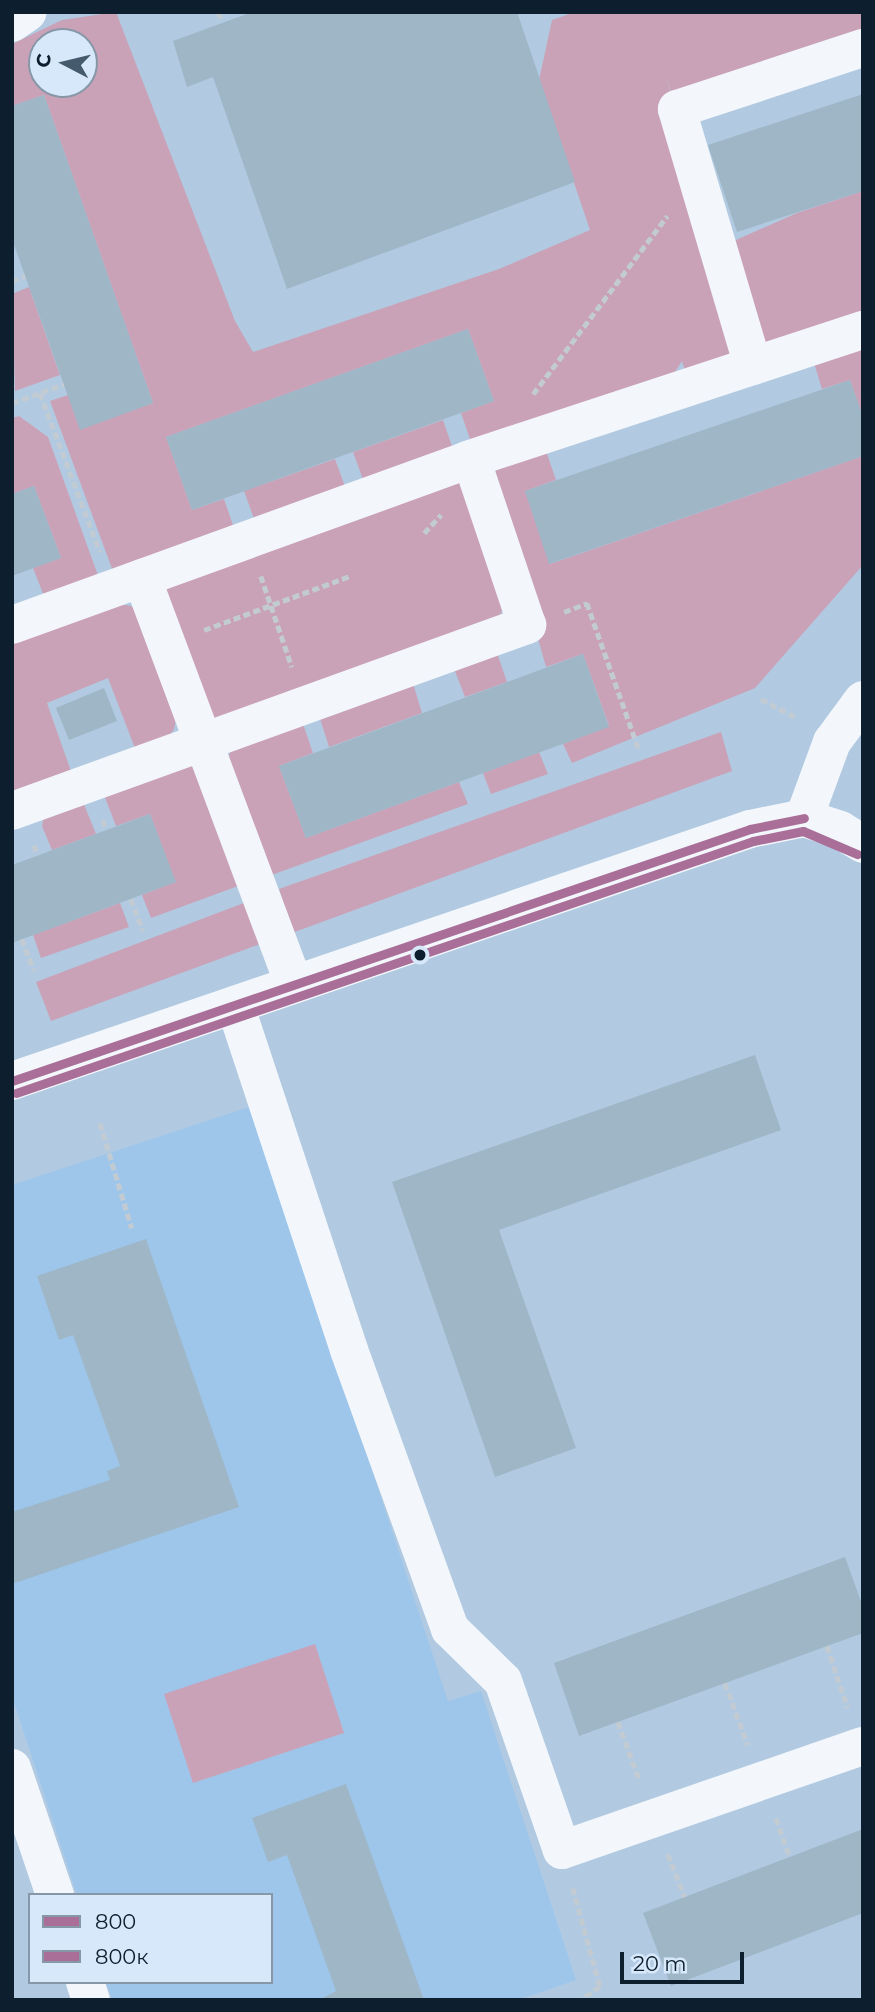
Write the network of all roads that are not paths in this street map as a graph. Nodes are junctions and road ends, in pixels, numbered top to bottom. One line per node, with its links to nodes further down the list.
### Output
1 (28, 12): 2 (street)
2 (12, 23)
3 (863, 48): 5 (street)
4 (863, 330): 5 (street)
5 (753, 366): 6 (street)
6 (471, 459): 7 (street); 10 (street)
7 (128, 583): 8 (street); 10 (street)
8 (12, 625)
9 (863, 700): 12 (street)
10 (205, 742): 11 (street); 14 (street)
11 (12, 811)
12 (804, 818): 13 (street); 14 (street)
13 (863, 844)
14 (294, 984): 15 (street)
15 (235, 1005): 16 (street); 17 (street)
16 (12, 1081)
17 (862, 1747)
18 (14, 1780): 19 (street)
19 (54, 1893)

